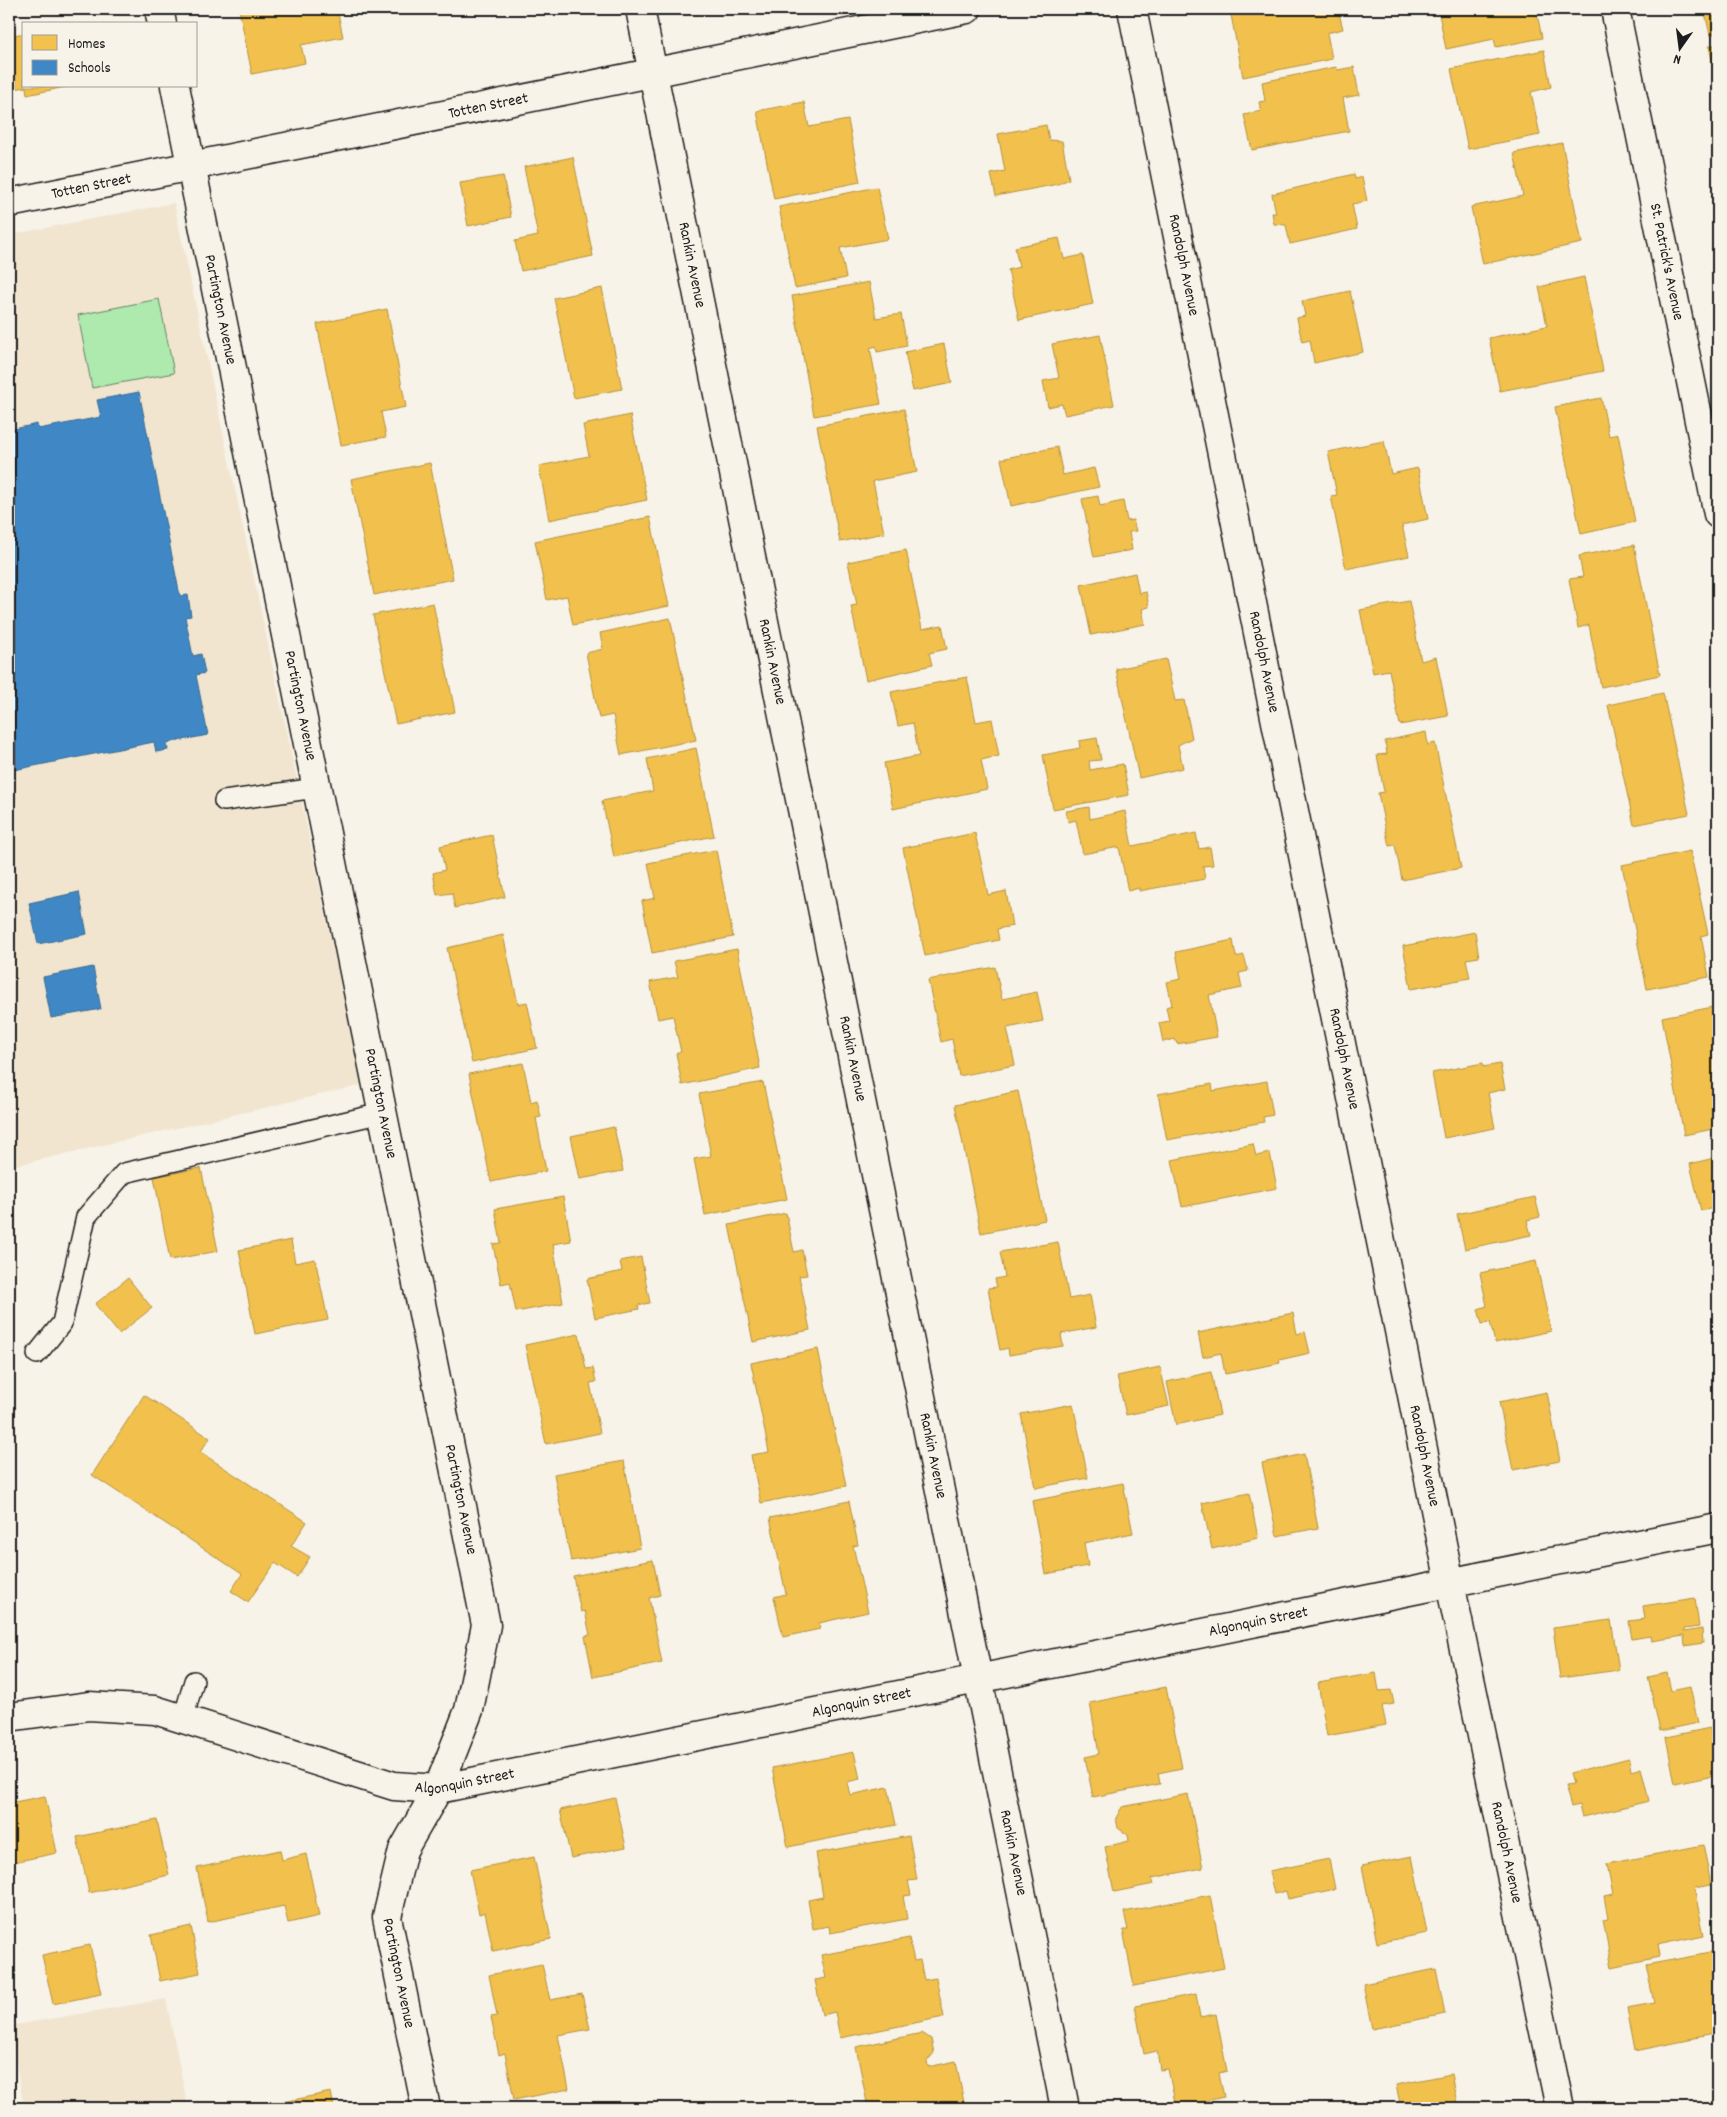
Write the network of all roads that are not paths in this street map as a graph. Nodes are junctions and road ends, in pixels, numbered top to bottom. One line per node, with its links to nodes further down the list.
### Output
1 (159, 9): 6 (street)
2 (640, 9): 7 (street, Rankin Avenue)
3 (968, 9): 7 (street, Totten Street)
4 (1132, 9): 17 (street, Randolph Avenue)
5 (1615, 9): 11 (street, St. Patrick's Avenue)
6 (162, 22)
7 (653, 73): 9 (street, Totten Street); 18 (street, Rankin Avenue)
8 (175, 88): 9 (street, Partington Avenue)
9 (191, 166): 10 (street, Totten Street); 12 (street, Partington Avenue)
10 (9, 203)
11 (1718, 514)
12 (316, 788): 13 (lane); 14 (street, Partington Avenue)
13 (224, 801)
14 (382, 1112): 15 (lane); 22 (street, Partington Avenue)
15 (37, 1354)
16 (1718, 1528): 17 (street, Algonquin Street)
17 (1450, 1583): 18 (street, Algonquin Street); 25 (street, Randolph Avenue)
18 (978, 1678): 22 (street, Algonquin Street); 24 (street, Rankin Avenue)
19 (194, 1681): 21 (lane)
20 (9, 1717): 21 (street, Algonquin Street)
21 (183, 1719): 22 (street, Algonquin Street)
22 (438, 1789): 23 (street, Partington Avenue)
23 (426, 2108)
24 (1065, 2108)
25 (1560, 2108)

